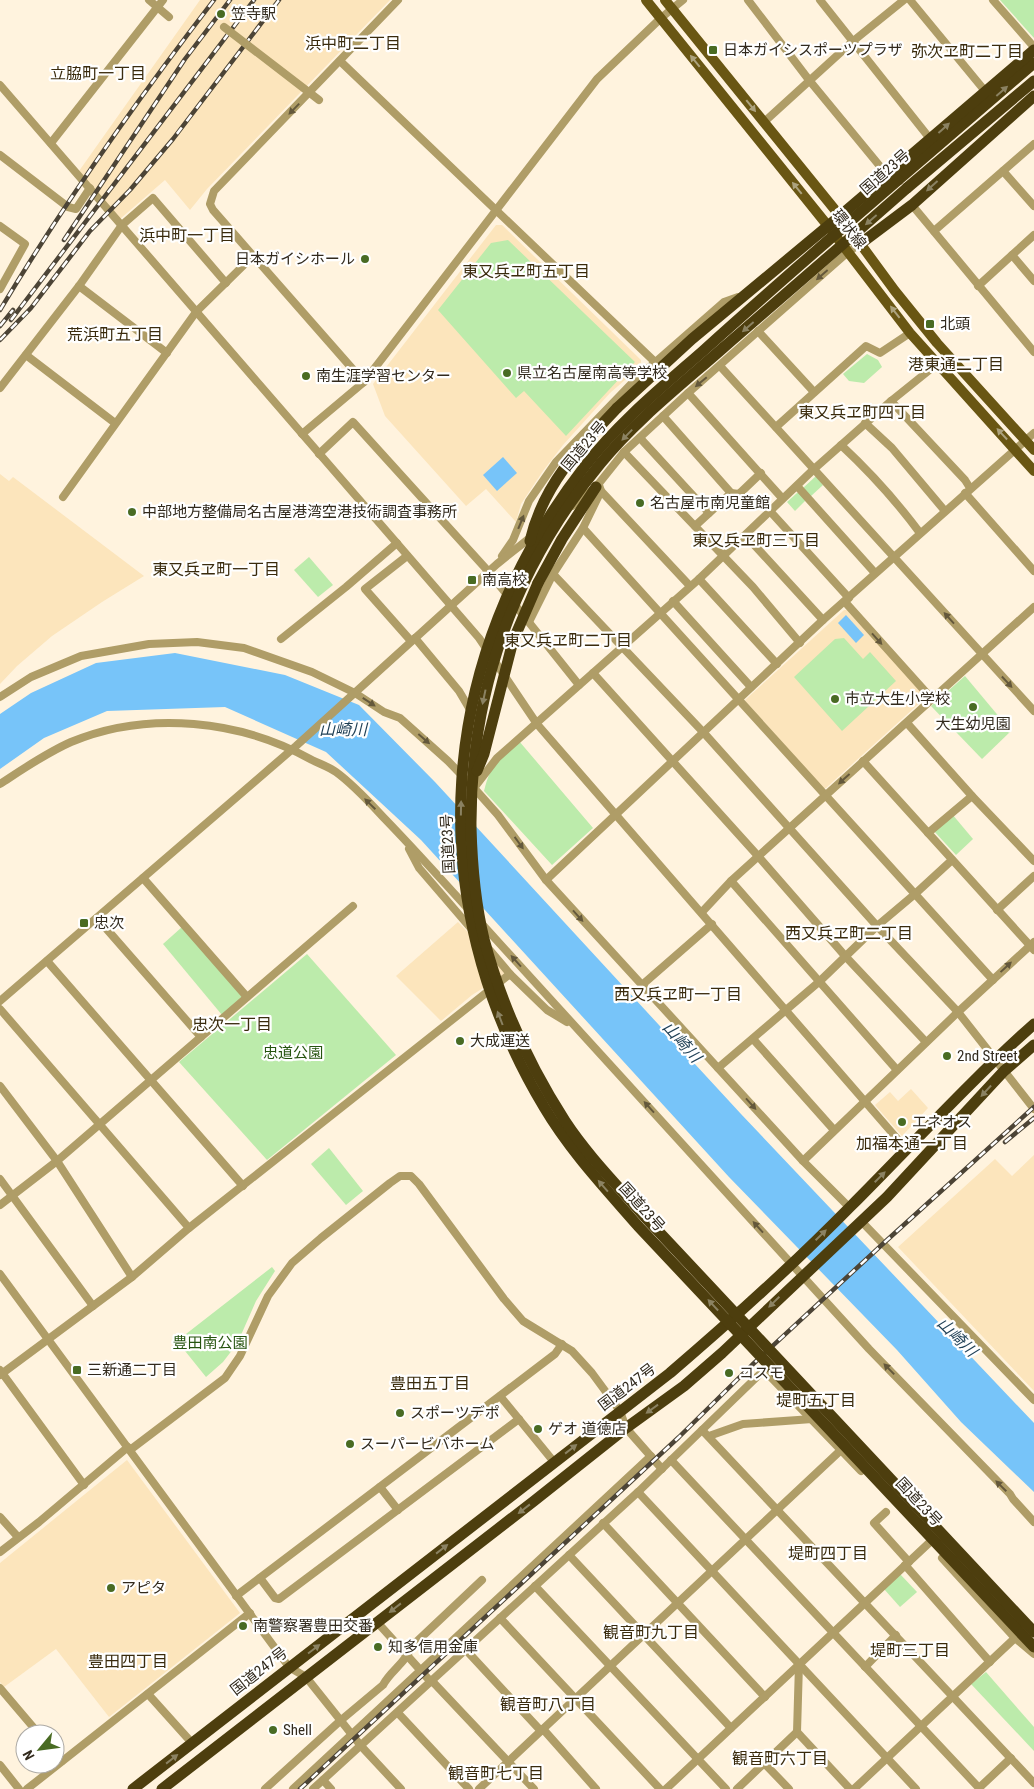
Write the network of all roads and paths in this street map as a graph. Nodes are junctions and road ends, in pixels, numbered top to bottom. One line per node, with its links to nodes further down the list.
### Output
1 (149, 0): 12 (street)
2 (162, 0): 12 (street)
3 (398, 0): 19 (street)
4 (646, 0): 15 (main road, 環状線)
5 (665, 0): 13 (main road, 環状線)
6 (683, 0): 13 (street)
7 (748, 0): 21 (street)
8 (820, 0): 17 (street)
9 (904, 0): 17 (street)
10 (910, 0): 24 (street)
11 (993, 0): 18 (street)
12 (157, 7): 14 (street); 29 (street)
13 (672, 9): 15 (street); 27 (main road, 環状線, one-way to 27)
14 (168, 17)
15 (661, 18): 37 (street); 41 (main road, 環状線, one-way to 15)
16 (224, 27): 26 (street, bridge)
17 (852, 42): 21 (street); 28 (street)
18 (1034, 48): 24 (highway)
19 (340, 61): 37 (street); 47 (street, one-way to 47)
20 (1034, 63): 98 (highway, 国道23号, one-way to 20, bridge)
21 (809, 80): 27 (street); 33 (street)
22 (1034, 81): 138 (highway, 国道23号, one-way to 138, bridge)
23 (0, 85): 29 (street)
24 (986, 91): 28 (highway, one-way to 24)
25 (1034, 96): 35 (highway, one-way to 35)
26 (319, 100)
27 (764, 122): 38 (main road, 環状線)
28 (930, 140): 33 (highway)
29 (51, 143): 34 (street)
30 (1034, 144): 32 (street)
31 (0, 154): 34 (street)
32 (1003, 171): 36 (street); 42 (street)
33 (888, 176): 38 (highway)
34 (90, 188): 39 (street)
35 (912, 205): 42 (street); 44 (highway)
36 (1034, 206)
37 (497, 210): 60 (street); 63 (street)
38 (840, 216): 41 (highway); 44 (main road, 環状線)
39 (122, 225): 49 (street); 50 (street); 54 (street)
40 (0, 226): 52 (street)
41 (828, 226): 45 (main road, 環状線); 53 (highway)
42 (934, 231): 51 (street)
43 (1034, 235): 46 (street)
44 (860, 244): 45 (street); 75 (main road, 環状線)
45 (848, 252): 55 (street, one-way to 55); 56 (main road, 環状線, one-way to 45)
46 (1012, 255): 48 (street); 51 (street)
47 (252, 257): 49 (street); 63 (street)
48 (1034, 281)
49 (226, 284): 54 (street)
50 (78, 286): 58 (street); 59 (street)
51 (978, 286): 57 (street)
52 (0, 290)
53 (749, 293): 60 (street); 98 (highway, bridge)
54 (196, 312): 58 (street); 73 (street)
55 (758, 331): 62 (street); 65 (street)
56 (910, 332): 61 (main road, 環状線); 65 (street)
57 (1034, 352)
58 (167, 353): 69 (street)
59 (26, 355): 64 (street); 69 (street)
60 (655, 362): 102 (street, one-way to 60)
61 (937, 364): 67 (street); 77 (main road, 環状線, one-way to 61)
62 (720, 366): 66 (street, one-way to 66); 71 (street)
63 (364, 382): 73 (street)
64 (0, 388)
65 (814, 392): 71 (street)
66 (688, 393): 68 (street); 83 (street)
67 (891, 401): 70 (street); 86 (street)
68 (663, 416): 74 (street); 87 (street)
69 (115, 423): 88 (street)
70 (865, 423): 76 (street); 91 (street)
71 (776, 427): 81 (street)
72 (1034, 433): 75 (street)
73 (302, 434): 80 (street)
74 (640, 438): 79 (street); 92 (street)
75 (1026, 441): 77 (street); 78 (main road, 環状線)
76 (841, 445): 81 (street); 95 (street)
77 (1016, 450): 82 (main road, 環状線); 86 (street)
78 (1034, 450)
79 (624, 452): 85 (street); 93 (street)
80 (319, 454): 97 (street); 103 (street)
81 (814, 469): 84 (street); 101 (street)
82 (1034, 471)
83 (761, 472): 87 (street); 89 (street)
84 (797, 486): 89 (street); 105 (street)
85 (599, 488): 94 (street); 102 (street); 108 (street); 138 (highway, bridge)
86 (967, 491): 91 (street); 104 (street)
87 (731, 493): 92 (street)
88 (62, 497)
89 (782, 498): 90 (street)
90 (769, 510): 96 (street); 109 (street)
91 (945, 511): 95 (street)
92 (709, 513): 93 (street)
93 (695, 526): 99 (street)
94 (583, 528): 106 (street); 113 (street)
95 (920, 533): 101 (street)
96 (746, 536): 99 (street); 114 (street)
97 (397, 543): 100 (street); 116 (street)
98 (528, 553): 249 (highway, 国道23号, one-way to 98, bridge)
99 (723, 555): 107 (street); 118 (street)
100 (407, 556): 111 (street); 117 (street)
101 (894, 558): 105 (street); 120 (street, one-way to 101)
102 (497, 564): 103 (street)
103 (488, 571): 111 (street); 115 (street)
104 (1034, 571)
105 (875, 573): 109 (street)
106 (553, 574): 115 (street); 119 (street)
107 (699, 579): 108 (street); 121 (street)
108 (690, 586): 110 (street)
109 (847, 600): 114 (street); 128 (street, one-way to 128)
110 (673, 601): 113 (street); 124 (street)
111 (452, 606): 117 (street); 131 (street)
112 (1034, 607): 120 (street)
113 (660, 613): 119 (street); 127 (street)
114 (823, 620): 118 (street)
115 (529, 622): 123 (street)
116 (281, 639)
117 (413, 640): 125 (street); 134 (street)
118 (800, 643): 121 (street)
119 (622, 647): 122 (street); 132 (street)
120 (982, 654): 128 (street); 129 (street, one-way to 129)
121 (777, 664): 124 (street)
122 (593, 673): 123 (street); 135 (street)
123 (580, 685): 131 (street)
124 (751, 687): 127 (street)
125 (352, 694): 126 (street); 133 (street); 138 (street, one-way to 138)
126 (0, 697)
127 (738, 699): 132 (street); 139 (street)
128 (932, 699): 130 (street)
129 (1034, 710)
130 (907, 723): 136 (street); 140 (street)
131 (537, 724): 134 (street); 141 (street)
132 (704, 733): 135 (street); 142 (street)
133 (294, 747): 137 (street); 144 (street, one-way to 133); 149 (street)
134 (498, 758): 138 (street)
135 (673, 762): 141 (street); 145 (street)
136 (863, 762): 139 (street, one-way to 139); 143 (street)
137 (0, 784)
138 (472, 789): 150 (street, one-way to 150); 244 (highway, 国道23号, bridge)
139 (825, 796): 142 (street); 152 (street)
140 (972, 796): 143 (street); 147 (street)
141 (616, 815): 150 (street); 155 (street)
142 (790, 828): 145 (street); 158 (street)
143 (928, 833): 146 (street)
144 (404, 839): 162 (street); 172 (street, one-way to 144)
145 (758, 856): 151 (street); 160 (street)
146 (952, 860): 152 (street); 154 (street)
147 (1034, 861)
148 (1034, 876): 154 (street)
149 (143, 878): 156 (street); 166 (street)
150 (546, 880): 165 (street, one-way to 165)
151 (731, 881): 155 (street); 164 (street)
152 (915, 894): 158 (street); 163 (street)
153 (353, 906): 166 (street)
154 (997, 910): 159 (street)
155 (702, 912): 157 (street)
156 (97, 918): 161 (street); 173 (street)
157 (712, 924): 165 (street); 169 (street)
158 (877, 926): 160 (street); 170 (street)
159 (1033, 946): 163 (street, one-way to 159)
160 (846, 957): 164 (street); 175 (street)
161 (47, 961): 167 (street); 181 (street)
162 (510, 974): 172 (street); 191 (street)
163 (993, 980): 170 (street)
164 (820, 981): 169 (street); 179 (street)
165 (642, 985): 178 (street)
166 (247, 998): 173 (street)
167 (0, 1001)
168 (0, 1010): 185 (street)
169 (786, 1010): 174 (street); 183 (street)
170 (958, 1012): 175 (street); 177 (street)
171 (1034, 1024): 177 (highway, 国道247号)
172 (575, 1026): 197 (street, one-way to 172)
173 (200, 1037): 181 (street)
174 (753, 1039): 178 (street); 186 (street)
175 (926, 1042): 179 (street)
176 (1034, 1045): 180 (highway)
177 (995, 1058): 180 (street); 187 (highway, 国道247号)
178 (718, 1068): 189 (street, one-way to 189)
179 (897, 1070): 183 (street)
180 (1004, 1072): 184 (street); 195 (highway, one-way to 195)
181 (151, 1080): 185 (street); 191 (street)
182 (0, 1086): 188 (street)
183 (865, 1100): 186 (street); 187 (street)
184 (1034, 1109)
185 (99, 1125): 188 (street); 196 (street)
186 (834, 1130): 189 (street)
187 (907, 1150): 194 (highway, 国道247号, one-way to 187)
188 (57, 1161): 192 (street); 200 (street)
189 (803, 1161): 194 (street)
190 (0, 1179): 192 (street)
191 (243, 1186): 196 (street)
192 (12, 1196): 193 (street); 201 (street)
193 (0, 1205)
194 (847, 1210): 197 (highway, 国道247号, one-way to 194)
195 (859, 1223): 198 (highway); 206 (street)
196 (189, 1228): 200 (street)
197 (794, 1261): 198 (street); 207 (highway, 国道247号)
198 (806, 1271): 210 (highway, one-way to 210); 226 (street, one-way to 198)
199 (0, 1274): 202 (street)
200 (132, 1277): 201 (street)
201 (93, 1306): 202 (street)
202 (48, 1339): 204 (street); 213 (street)
203 (562, 1344): 205 (street); 207 (street); 213 (street)
204 (1, 1372): 219 (street)
205 (500, 1396): 208 (street); 220 (street)
206 (1034, 1400)
207 (620, 1411): 210 (street); 217 (highway, 国道247号, one-way to 207)
208 (519, 1419): 217 (street); 223 (street)
209 (812, 1419): 211 (street); 212 (street); 214 (street)
210 (626, 1428): 215 (street); 243 (highway, one-way to 243)
211 (702, 1430): 212 (street); 216 (street)
212 (709, 1436): 222 (street)
213 (130, 1449): 219 (street); 238 (street)
214 (841, 1450): 222 (street); 230 (street)
215 (651, 1456): 218 (street); 258 (street)
216 (671, 1460): 218 (street); 229 (street)
217 (554, 1462): 256 (highway, 国道247号, one-way to 217)
218 (662, 1469): 221 (street)
219 (84, 1485): 228 (street)
220 (380, 1487): 223 (street); 235 (street)
221 (638, 1492): 227 (street); 234 (street)
222 (778, 1509): 229 (street); 239 (street)
223 (398, 1510): 235 (street)
224 (886, 1512): 233 (street)
225 (0, 1517): 228 (street)
226 (1034, 1522)
227 (604, 1523): 232 (street); 240 (street)
228 (18, 1537): 231 (street)
229 (746, 1540): 234 (street); 245 (street)
230 (929, 1543): 233 (street); 248 (street)
231 (0, 1552)
232 (569, 1555): 237 (street); 246 (street)
233 (907, 1564): 239 (street); 253 (street)
234 (712, 1571): 240 (street); 254 (street)
235 (260, 1578): 238 (street)
236 (482, 1580): 252 (street)
237 (535, 1586): 242 (street); 255 (street)
238 (236, 1596): 241 (street)
239 (865, 1602): 245 (street); 247 (street)
240 (678, 1603): 246 (street); 264 (street)
241 (250, 1613): 256 (street); 262 (street)
242 (500, 1618): 250 (street); 265 (street)
243 (377, 1622): 252 (street); 259 (highway)
244 (1034, 1632)
245 (833, 1633): 254 (street); 257 (street)
246 (644, 1635): 255 (street); 270 (street)
247 (896, 1635): 257 (street); 263 (street)
248 (1015, 1638): 251 (street); 253 (street)
249 (1034, 1647)
250 (466, 1650): 260 (street); 271 (street)
251 (1034, 1654)
252 (408, 1657): 258 (street); 267 (street)
253 (990, 1662): 263 (street)
254 (799, 1664): 264 (street); 272 (street); 276 (street)
255 (610, 1666): 265 (street); 279 (street)
256 (289, 1667): 259 (street); 274 (highway, 国道247号)
257 (865, 1667): 269 (street)
258 (420, 1670): 260 (street); 273 (street)
259 (306, 1677): 267 (street); 289 (highway)
260 (432, 1681): 266 (street); 280 (street)
261 (0, 1688): 268 (street)
262 (148, 1694): 274 (street); 278 (street)
263 (953, 1696): 269 (street); 277 (street)
264 (764, 1697): 270 (street)
265 (576, 1699): 271 (street); 299 (street)
266 (398, 1713): 275 (street); 295 (street)
267 (340, 1721): 273 (street); 290 (street)
268 (31, 1724)
269 (921, 1726): 276 (street); 307 (street)
270 (731, 1728): 279 (street)
271 (542, 1730): 280 (street); 298 (street)
272 (797, 1732): 281 (street); 304 (street)
273 (351, 1734): 275 (street); 291 (street)
274 (192, 1743): 288 (highway, 国道247号, one-way to 274)
275 (361, 1746): 284 (street); 294 (street)
276 (887, 1758): 305 (street); 306 (street)
277 (1011, 1758): 285 (street); 307 (street)
278 (65, 1759)
279 (698, 1760): 300 (street); 301 (street)
280 (508, 1762): 296 (street); 297 (street)
281 (764, 1764): 302 (street); 303 (street)
282 (0, 1765): 286 (street)
283 (46, 1774): 287 (street)
284 (323, 1780): 292 (street); 293 (street)
285 (1034, 1783)
286 (19, 1789)
287 (27, 1789)
288 (133, 1789)
289 (162, 1789)
290 (265, 1789)
291 (293, 1789)
292 (314, 1789)
293 (331, 1789)
294 (401, 1789)
295 (470, 1789)
296 (479, 1789)
297 (534, 1789)
298 (596, 1789)
299 (660, 1789)
300 (666, 1789)
301 (726, 1789)
302 (737, 1789)
303 (789, 1789)
304 (850, 1789)
305 (854, 1789)
306 (916, 1789)
307 (979, 1789)

